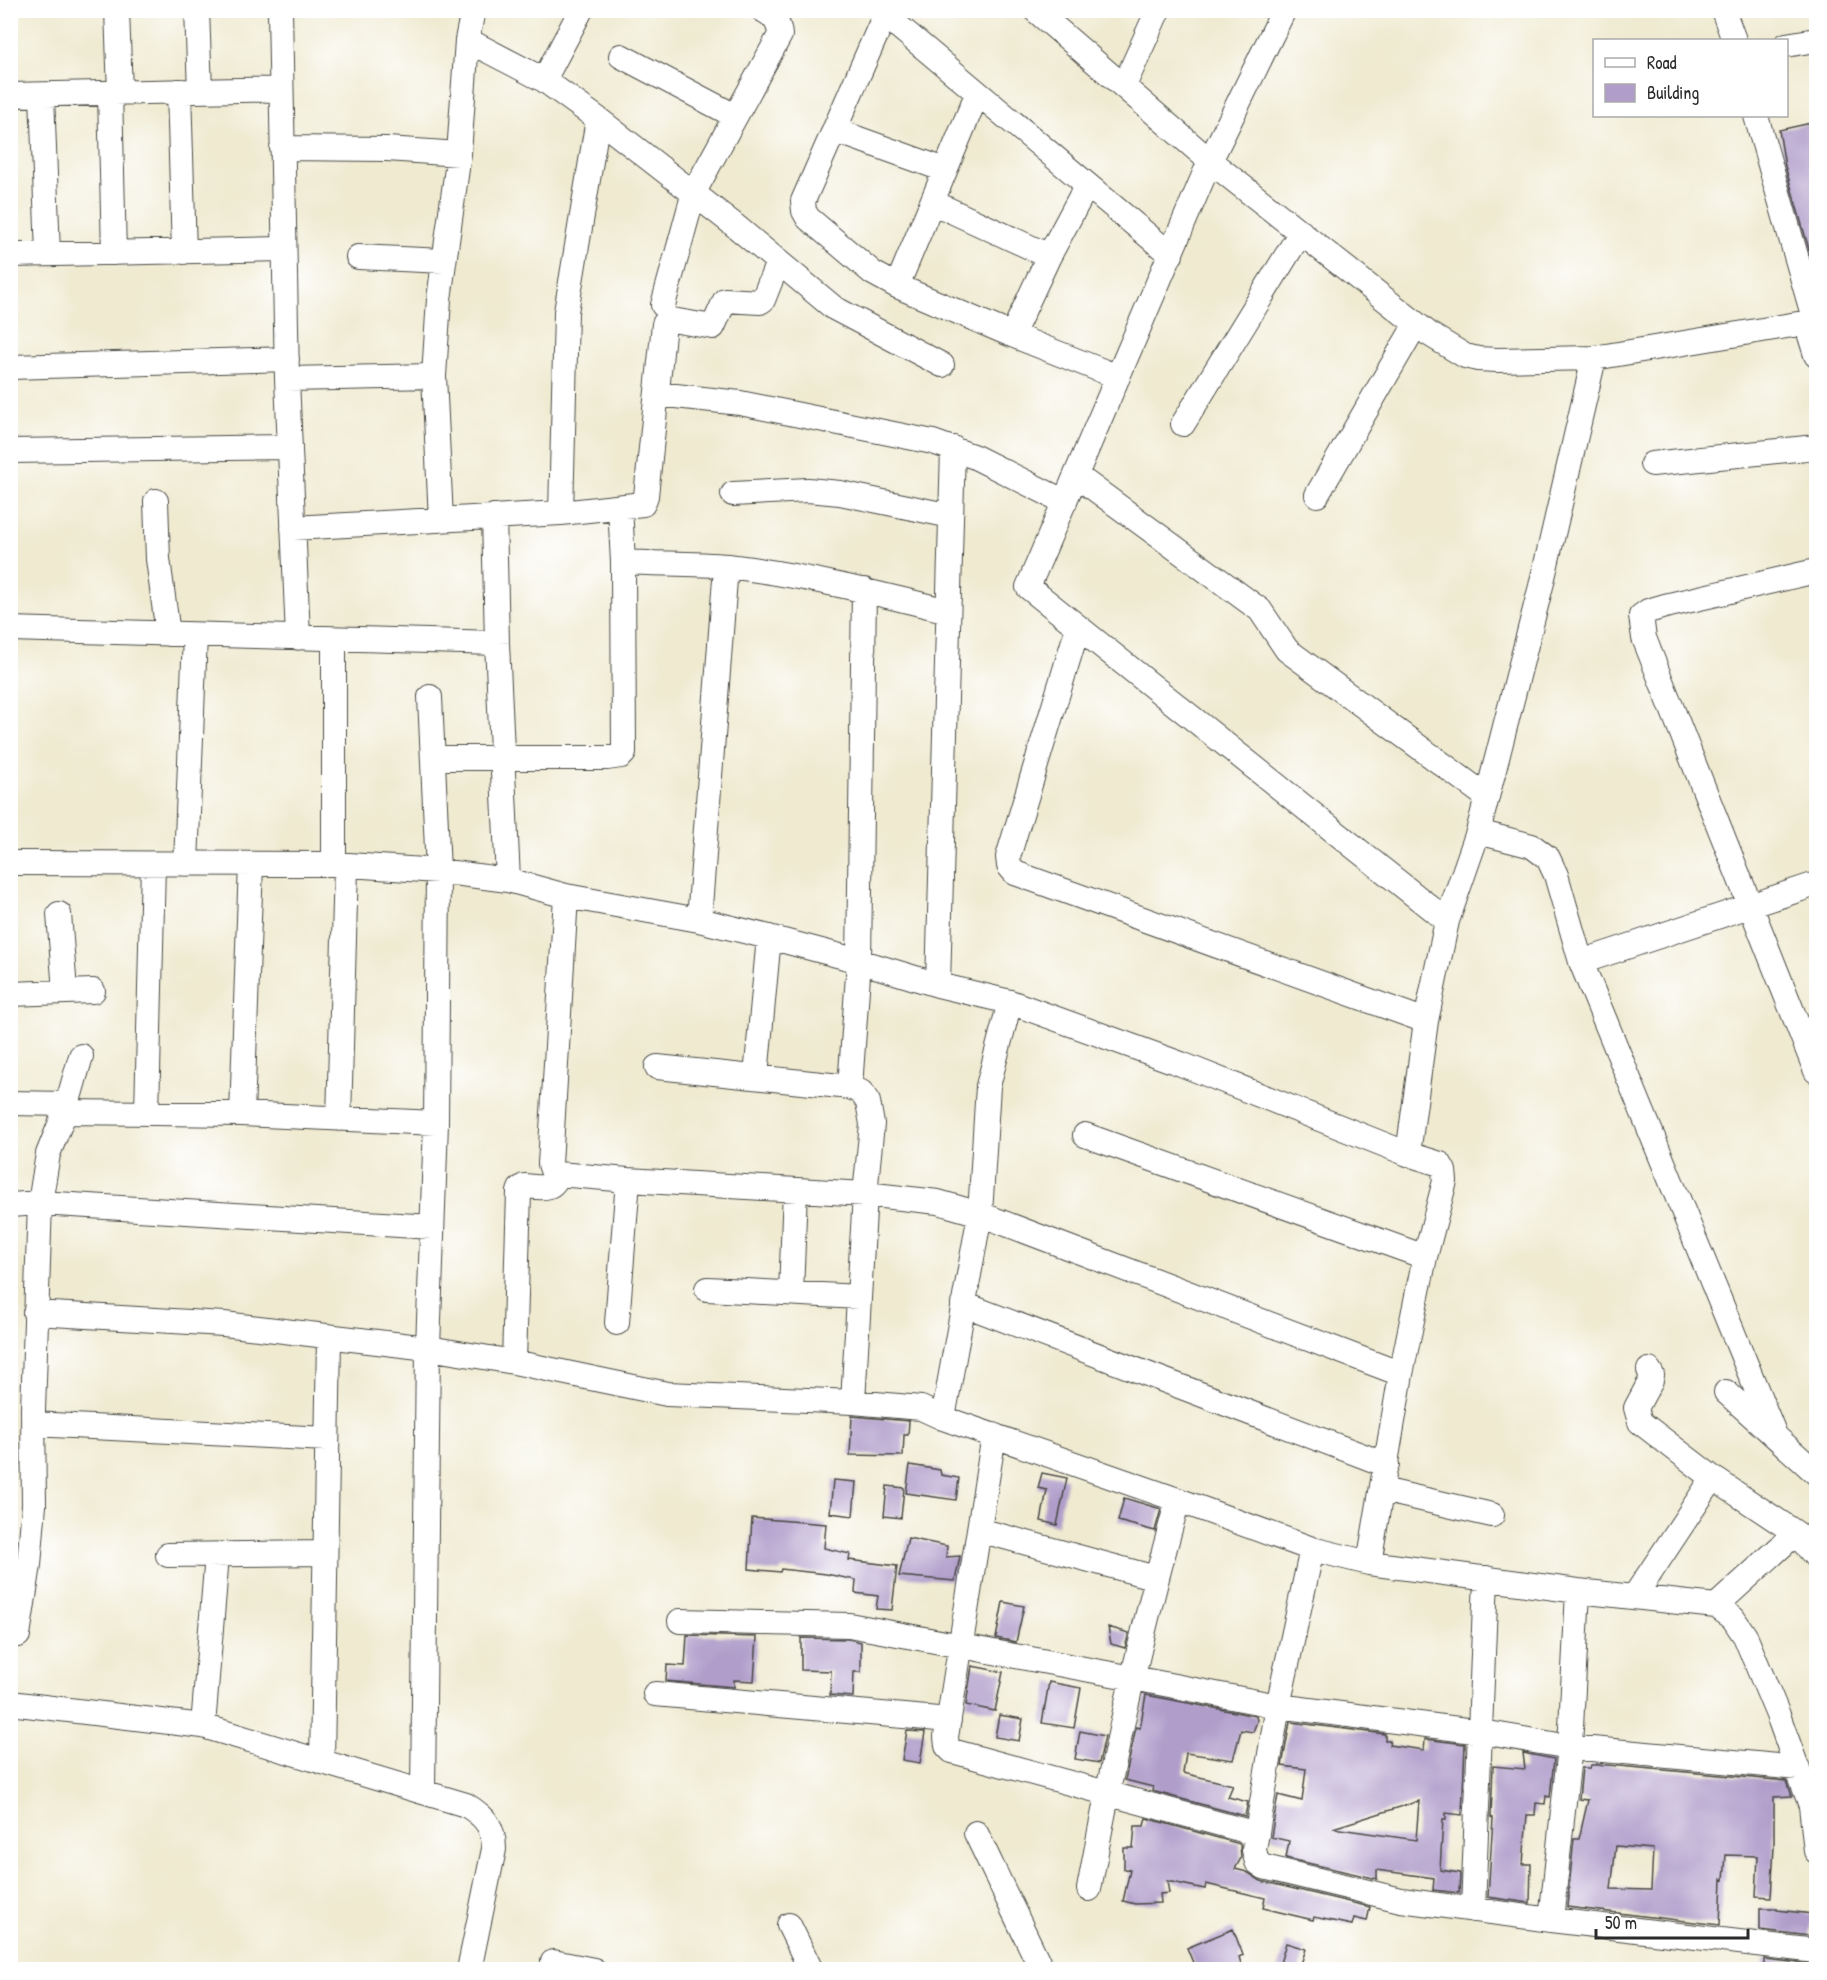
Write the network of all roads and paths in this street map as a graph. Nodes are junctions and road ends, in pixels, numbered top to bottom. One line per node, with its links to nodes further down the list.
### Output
1 (117, 10): 21 (street)
2 (197, 10): 20 (street)
3 (280, 10): 19 (street)
4 (473, 10): 13 (street)
5 (581, 10): 17 (street)
6 (763, 10): 25 (street)
7 (1035, 10): 18 (street)
8 (1158, 10): 18 (street)
9 (1284, 10): 31 (street)
10 (1723, 10): 12 (street)
11 (886, 13): 22 (street); 28 (street)
12 (1734, 39)
13 (467, 40): 17 (street); 30 (street)
14 (1816, 40): 15 (street)
15 (1788, 45)
16 (621, 56): 25 (street)
17 (544, 80): 27 (street)
18 (1124, 86): 31 (street)
19 (281, 89): 20 (street); 29 (street)
20 (189, 91): 21 (street); 38 (street)
21 (115, 93): 24 (street); 39 (street)
22 (977, 94): 32 (street); 33 (street)
23 (10, 95): 24 (street)
24 (42, 95): 40 (street)
25 (735, 116): 34 (street)
26 (1756, 117): 49 (street)
27 (598, 119): 34 (street); 72 (street)
28 (834, 130): 32 (street); 47 (street)
29 (282, 148): 30 (street); 37 (street)
30 (459, 154): 45 (street)
31 (1210, 161): 36 (street); 42 (street)
32 (945, 170): 35 (street)
33 (1087, 185): 42 (street); 43 (street)
34 (694, 192): 46 (street); 48 (street)
35 (932, 202): 43 (street); 47 (street)
36 (1301, 232): 50 (street); 60 (street)
37 (283, 249): 38 (street); 56 (street)
38 (184, 252): 39 (street)
39 (114, 253): 40 (street)
40 (48, 254): 41 (street)
41 (10, 255)
42 (1171, 255): 58 (street)
43 (1049, 256): 51 (street)
44 (358, 257): 45 (street)
45 (444, 261): 57 (street)
46 (778, 262): 54 (street); 59 (street)
47 (897, 286): 51 (street)
48 (663, 305)
49 (1813, 322): 52 (street); 53 (street)
50 (1416, 324): 53 (street); 68 (street)
51 (1012, 335): 58 (street)
52 (1816, 355)
53 (1594, 358): 92 (street)
54 (942, 365)
55 (10, 367): 56 (street)
56 (287, 369): 57 (street); 61 (street)
57 (434, 376): 75 (street)
58 (1118, 377): 66 (street)
59 (657, 394): 63 (street); 71 (street)
60 (1184, 424)
61 (291, 447): 64 (street); 76 (street)
62 (1816, 447): 65 (street)
63 (953, 448): 70 (street); 74 (street)
64 (10, 451)
65 (1652, 464)
66 (1077, 476): 70 (street); 92 (street)
67 (733, 494): 74 (street)
68 (1317, 495)
69 (156, 501): 84 (street)
70 (1065, 502): 82 (street)
71 (620, 507): 72 (street); 77 (street)
72 (561, 513): 73 (street)
73 (494, 516): 75 (street); 88 (street)
74 (951, 516): 81 (street)
75 (441, 519): 76 (street)
76 (293, 528): 86 (street)
77 (623, 562): 78 (street); 91 (street)
78 (726, 566): 80 (street); 105 (street)
79 (1816, 571): 103 (street)
80 (864, 590): 81 (street); 108 (street)
81 (948, 611): 110 (street)
82 (1078, 627): 106 (street); 115 (street)
83 (10, 629): 84 (street)
84 (168, 634): 85 (street)
85 (195, 635): 86 (street); 96 (street)
86 (298, 638): 87 (street)
87 (334, 639): 88 (street); 98 (street)
88 (497, 643): 91 (street)
89 (430, 697): 90 (street)
90 (433, 758): 91 (street); 99 (street)
91 (502, 758): 100 (street)
92 (1487, 796): 93 (street)
93 (1478, 832): 106 (street); 109 (street)
94 (10, 863): 95 (street)
95 (153, 864): 96 (street); 123 (street)
96 (186, 864): 97 (street)
97 (251, 864): 98 (street); 124 (street)
98 (340, 865): 99 (street); 125 (street)
99 (438, 871): 100 (street); 126 (street)
100 (508, 880): 102 (street)
101 (1816, 884): 103 (street)
102 (566, 896): 105 (street); 129 (street)
103 (1751, 905): 109 (street); 118 (street)
104 (59, 914): 111 (street)
105 (699, 920): 107 (street)
106 (1447, 921): 115 (street)
107 (769, 937): 108 (street); 119 (street)
108 (859, 961): 110 (street); 120 (street)
109 (1581, 962): 154 (street)
110 (938, 985): 114 (street)
111 (65, 991): 112 (street); 113 (street)
112 (93, 991)
113 (10, 994)
114 (1010, 1002): 128 (street); 135 (street)
115 (1426, 1021): 128 (street)
116 (81, 1056): 122 (street)
117 (657, 1067): 119 (street)
118 (1816, 1071)
119 (756, 1076): 120 (street)
120 (850, 1087): 132 (street)
121 (10, 1103): 122 (street)
122 (66, 1108): 123 (street); 133 (street)
123 (147, 1113): 124 (street)
124 (242, 1114): 125 (street)
125 (339, 1119): 126 (street)
126 (436, 1123): 136 (street)
127 (1085, 1134): 137 (street)
128 (1408, 1154): 137 (street)
129 (558, 1174): 130 (street); 146 (street)
130 (628, 1180): 131 (street); 143 (street)
131 (795, 1190): 132 (street); 139 (street)
132 (865, 1194): 135 (street); 140 (street)
133 (40, 1203): 134 (street); 136 (street); 142 (street)
134 (10, 1205)
135 (980, 1214): 141 (street); 148 (street)
136 (432, 1227): 145 (street)
137 (1425, 1257): 148 (street)
138 (707, 1289): 139 (street)
139 (791, 1293): 140 (street)
140 (859, 1297): 150 (street)
141 (963, 1304): 152 (street); 156 (street)
142 (35, 1313): 144 (street); 151 (street)
143 (617, 1323)
144 (329, 1337): 145 (street); 155 (street)
145 (428, 1348): 146 (street); 189 (street)
146 (514, 1362): 150 (street)
147 (1648, 1370): 158 (street)
148 (1401, 1374): 156 (street)
149 (1726, 1392): 154 (street)
150 (853, 1402): 152 (street)
151 (26, 1415): 155 (street); 170 (street)
152 (943, 1418): 153 (street)
153 (994, 1435): 160 (street); 162 (street)
154 (1775, 1435): 157 (street)
155 (327, 1439): 165 (street)
156 (1387, 1465): 159 (street)
157 (1816, 1473)
158 (1713, 1478): 163 (street); 174 (street)
159 (1382, 1490): 161 (street); 169 (street)
160 (1178, 1500): 164 (street); 171 (street)
161 (1492, 1515)
162 (979, 1530): 171 (street); 178 (street)
163 (1796, 1533): 168 (street); 175 (street)
164 (1312, 1549): 169 (street); 182 (street)
165 (325, 1553): 167 (street); 187 (street)
166 (168, 1555): 167 (street)
167 (218, 1555): 184 (street)
168 (1816, 1557)
169 (1369, 1563): 172 (street)
170 (20, 1564): 177 (street)
171 (1156, 1578): 179 (street)
172 (1486, 1578): 173 (street); 185 (street)
173 (1578, 1591): 174 (street); 186 (street)
174 (1634, 1597): 175 (street)
175 (1716, 1606): 188 (street)
176 (680, 1621): 178 (street)
177 (18, 1635)
178 (961, 1646): 179 (street); 183 (street)
179 (1133, 1677): 182 (street); 190 (street)
180 (655, 1694): 183 (street)
181 (10, 1703): 184 (street)
182 (1278, 1706): 185 (street); 193 (street)
183 (949, 1720): 190 (street)
184 (203, 1726): 187 (street)
185 (1482, 1732): 186 (street); 196 (street)
186 (1570, 1747): 188 (street); 197 (street)
187 (322, 1762): 189 (street)
188 (1799, 1768): 191 (street)
189 (423, 1792): 201 (street)
190 (1107, 1792): 193 (street); 195 (street)
191 (1814, 1805): 194 (street)
192 (976, 1833): 204 (street)
193 (1257, 1834): 196 (street)
194 (1816, 1851)
195 (1089, 1888)
196 (1473, 1910): 197 (street)
197 (1551, 1920): 199 (street)
198 (789, 1925): 203 (street)
199 (1816, 1951)
200 (553, 1962): 202 (street)
201 (469, 1970)
202 (594, 1970)
203 (811, 1970)
204 (1042, 1970)

